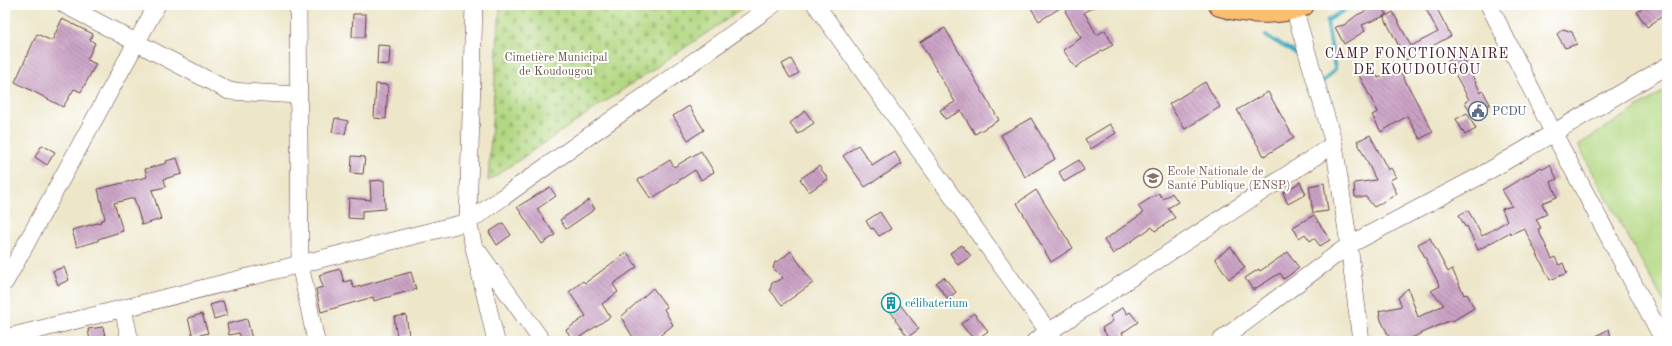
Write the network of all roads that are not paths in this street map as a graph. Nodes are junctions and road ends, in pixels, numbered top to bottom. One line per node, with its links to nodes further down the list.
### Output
1 (65, 5): 10 (street)
2 (157, 5): 10 (street)
3 (298, 5): 12 (street)
4 (474, 5): 15 (street)
5 (773, 5): 15 (street)
6 (816, 5): 22 (street)
7 (1220, 5): 9 (main road)
8 (1489, 5): 13 (street)
9 (1299, 7): 14 (street)
10 (137, 42): 12 (street); 19 (street)
11 (1667, 66): 13 (street)
12 (299, 95): 18 (street)
13 (1553, 132): 17 (street); 29 (street)
14 (1334, 144): 17 (street); 22 (street)
15 (468, 222): 16 (street); 18 (street)
16 (473, 244): 25 (street); 26 (street)
17 (1349, 245): 27 (street); 28 (street)
18 (300, 264): 20 (street); 24 (street)
19 (5, 282)
20 (122, 308): 21 (street); 23 (street)
21 (5, 338)
22 (1046, 338)
23 (130, 341)
24 (316, 341)
25 (496, 341)
26 (542, 341)
27 (1220, 341)
28 (1361, 341)
29 (1664, 341)

